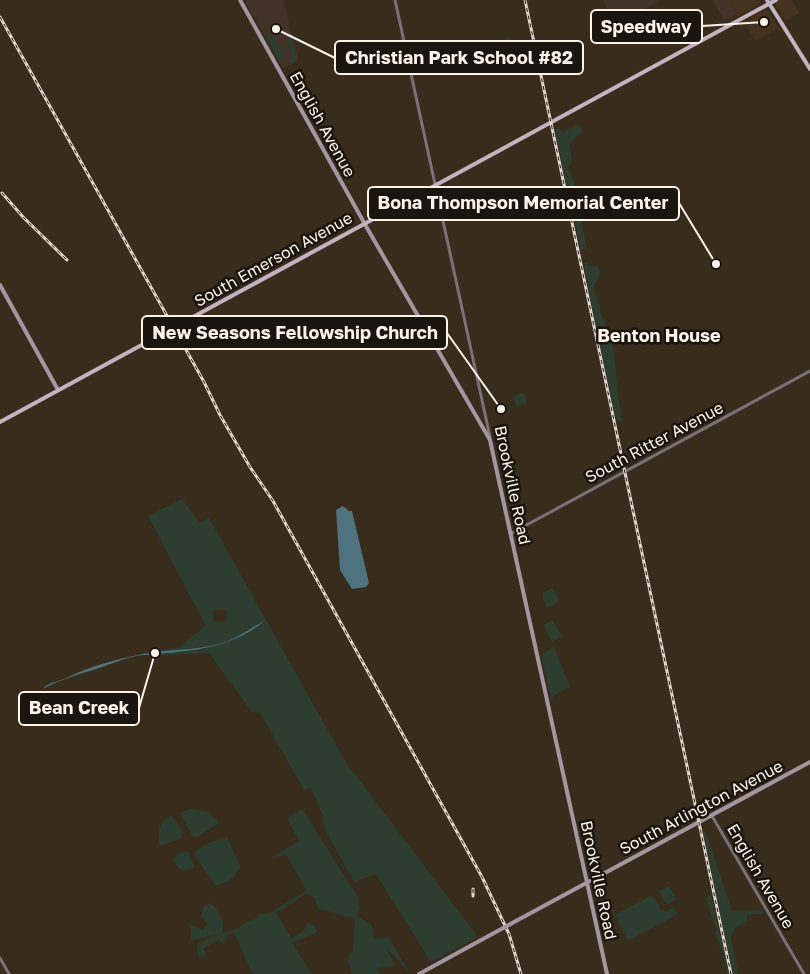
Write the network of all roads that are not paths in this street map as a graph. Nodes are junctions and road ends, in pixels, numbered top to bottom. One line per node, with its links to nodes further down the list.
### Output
1 (240, 0): 7 (main road, English Avenue)
2 (395, 0): 6 (street, Brookville Road)
3 (776, 0): 4 (main road, South Emerson Avenue)
4 (768, 2): 5 (main road); 6 (main road, South Emerson Avenue)
5 (810, 69)
6 (435, 185): 7 (main road, South Emerson Avenue); 12 (street, Brookville Road)
7 (364, 223): 10 (main road, South Emerson Avenue); 12 (main road, English Avenue)
8 (0, 285): 10 (main road)
9 (810, 371): 13 (street, South Ritter Avenue)
10 (58, 390): 11 (main road, South Emerson Avenue)
11 (0, 422)
12 (490, 440): 13 (main road, Brookville Road)
13 (510, 534): 16 (main road, Brookville Road)
14 (810, 762): 15 (main road, South Arlington Avenue)
15 (712, 816): 16 (main road, South Arlington Avenue); 21 (street, English Avenue)
16 (587, 882): 19 (main road, South Arlington Avenue, bridge); 20 (main road, Brookville Road)
17 (0, 958): 18 (street)
18 (9, 974)
19 (419, 974)
20 (607, 974)
21 (804, 974)

